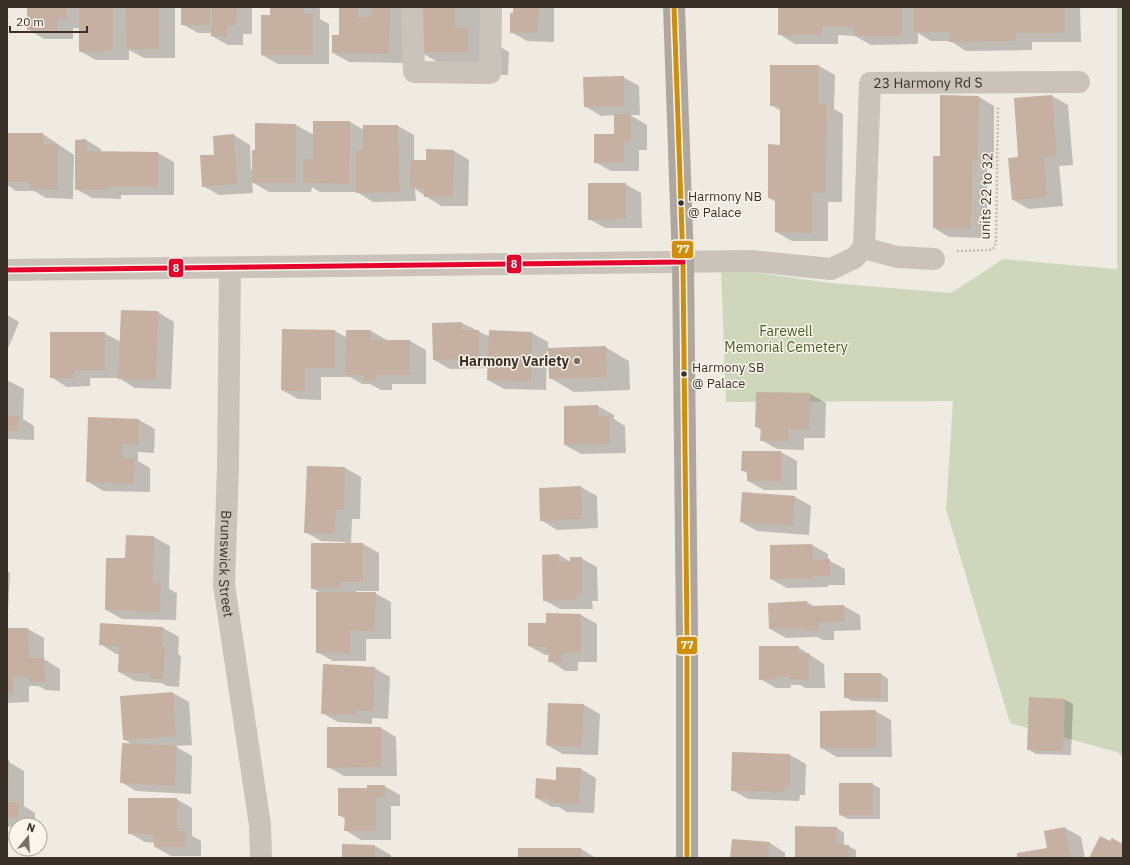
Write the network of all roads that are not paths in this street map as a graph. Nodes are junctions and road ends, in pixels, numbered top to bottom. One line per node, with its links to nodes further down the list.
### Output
1 (412, 7): 2 (street)
2 (491, 7)
3 (674, 7): 7 (main road)
4 (1079, 82): 5 (street, 23 Harmony Rd S)
5 (864, 248): 6 (street); 7 (street)
6 (934, 259)
7 (683, 262): 8 (street); 11 (main road)
8 (230, 268): 9 (street); 10 (street, Brunswick Street)
9 (7, 270)
10 (261, 858)
11 (687, 858)

